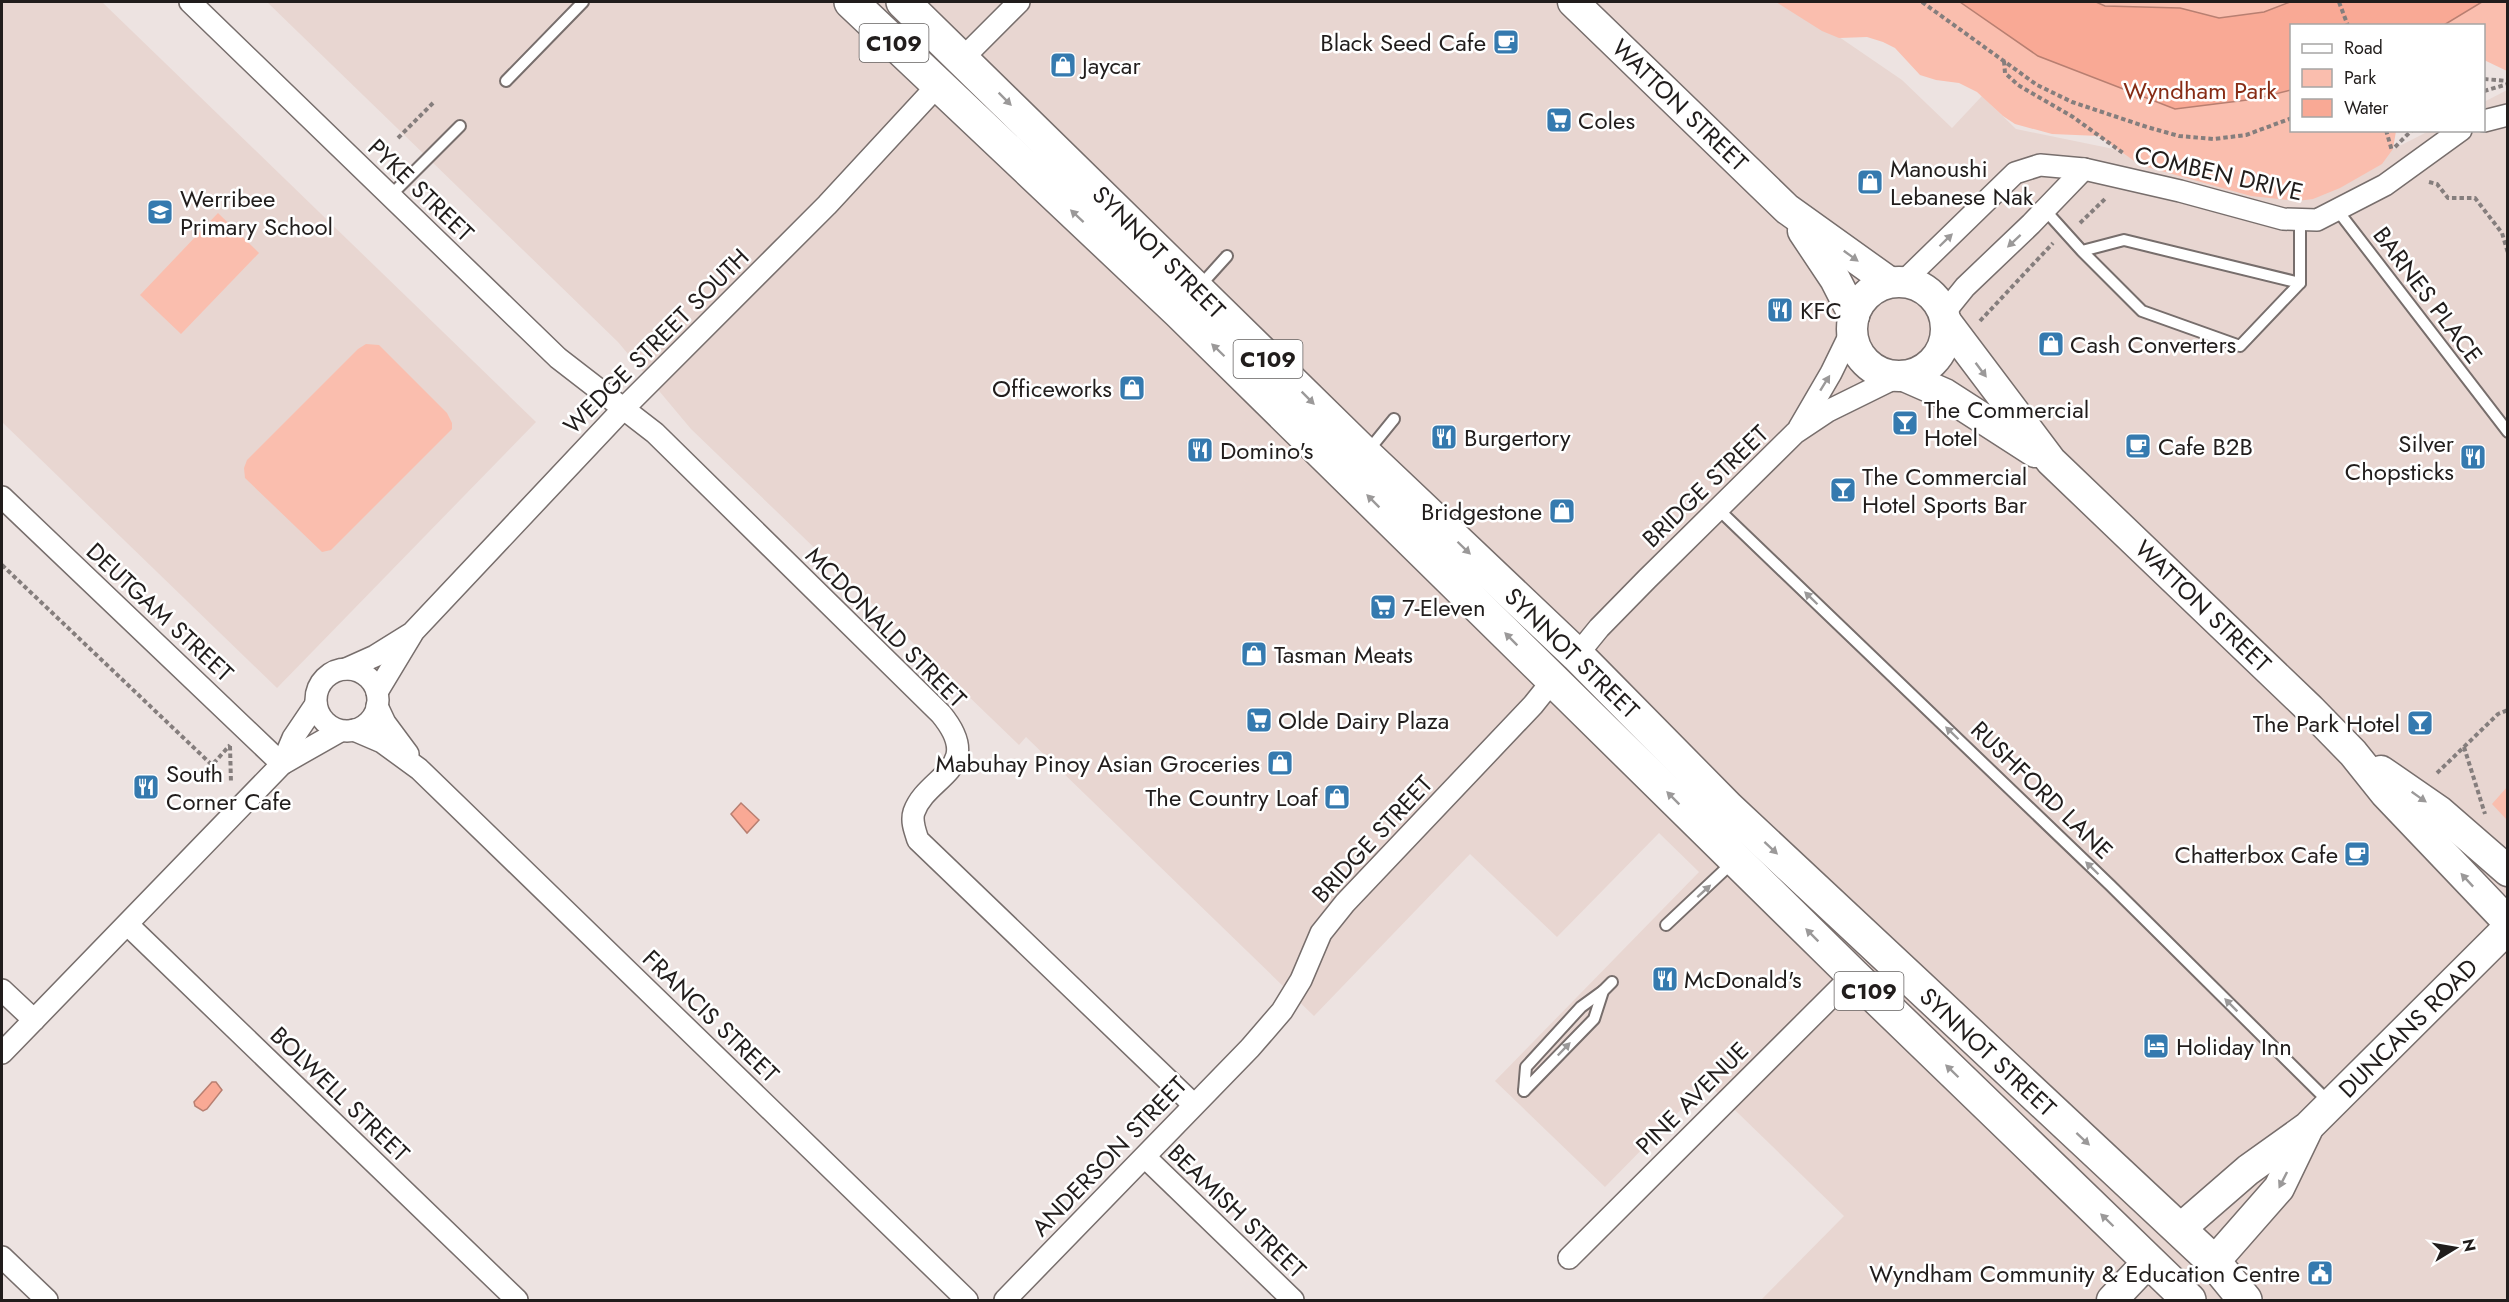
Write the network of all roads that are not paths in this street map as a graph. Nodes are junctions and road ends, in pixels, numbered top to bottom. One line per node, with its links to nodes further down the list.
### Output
1 (190, 2): 15 (street, PYKE STREET)
2 (583, 2): 8 (lane)
3 (851, 2): 9 (highway, SYNNOT STREET / C109)
4 (903, 2): 7 (highway, SYNNOT STREET / C109)
5 (1019, 2): 7 (street)
6 (1573, 2): 16 (street, WATTON STREET)
7 (963, 58): 9 (highway); 24 (highway, SYNNOT STREET / C109, one-way to 24)
8 (506, 81)
9 (938, 85): 24 (highway, SYNNOT STREET / C109, one-way to 9); 28 (street, WEDGE STREET SOUTH)
10 (2508, 115): 11 (street)
11 (2485, 121)
12 (460, 126): 15 (lane)
13 (2458, 132): 18 (street, COMBEN DRIVE)
14 (2084, 169): 17 (street); 19 (street, COMBEN DRIVE); 22 (street, COMBEN DRIVE, one-way to 14)
15 (390, 196): 28 (street, PYKE STREET)
16 (1787, 209): 22 (street, WATTON STREET, one-way to 22); 26 (street, WATTON STREET)
17 (2045, 210): 20 (lane); 25 (street, one-way to 25)
18 (2338, 211): 19 (street, COMBEN DRIVE); 30 (lane, BARNES PLACE)
19 (2300, 220): 23 (lane)
20 (2082, 251): 23 (lane); 23 (lane)
21 (1227, 256): 24 (lane)
22 (1897, 282): 25 (street); 26 (street)
23 (2300, 283)
24 (1188, 301): 33 (highway, SYNNOT STREET / C109)
25 (1946, 318): 27 (street); 32 (street, WATTON STREET, one-way to 32)
26 (1853, 323): 27 (street); 31 (street, BRIDGE STREET, one-way to 26)
27 (1901, 376): 31 (street, BRIDGE STREET); 32 (street, WATTON STREET)
28 (623, 408): 36 (street, WEDGE STREET SOUTH); 62 (street, MCDONALD STREET)
29 (1394, 419): 33 (lane)
30 (2508, 432)
31 (1795, 433): 35 (street, BRIDGE STREET)
32 (2051, 461): 43 (street, WATTON STREET)
33 (1355, 464): 37 (highway, SYNNOT STREET / C109, one-way to 37); 39 (highway, SYNNOT STREET / C109, one-way to 33)
34 (2, 497): 44 (street, DEUTGAM STREET)
35 (1718, 510): 37 (street, BRIDGE STREET); 63 (lane, RUSHFORD LANE, one-way to 35)
36 (412, 633): 38 (street, WEDGE STREET SOUTH); 40 (street, WEDGE STREET SOUTH)
37 (1577, 655): 39 (highway); 52 (highway, SYNNOT STREET / C109, one-way to 52)
38 (345, 669): 40 (street); 41 (street)
39 (1553, 680): 46 (highway, SYNNOT STREET / C109, one-way to 39); 58 (street, BRIDGE STREET)
40 (377, 699): 42 (street); 45 (street, FRANCIS STREET)
41 (316, 704): 42 (street); 44 (street)
42 (347, 731): 44 (street); 45 (street, FRANCIS STREET)
43 (2353, 753): 47 (street, WATTON STREET, one-way to 47); 48 (street, WATTON STREET, one-way to 43)
44 (282, 764): 49 (street)
45 (419, 769): 74 (street, FRANCIS STREET)
46 (1736, 860): 50 (lane, one-way to 46); 53 (highway, SYNNOT STREET / C109, one-way to 46)
47 (2508, 870)
48 (2508, 922)
49 (128, 925): 57 (street); 73 (street, BOLWELL STREET)
50 (1666, 925)
51 (2508, 928): 63 (street, DUNCANS ROAD)
52 (1867, 939): 53 (highway); 60 (highway, SYNNOT STREET / C109)
53 (1853, 975): 61 (highway, SYNNOT STREET / C109, one-way to 53); 68 (street, PINE AVENUE)
54 (1612, 982): 56 (lane)
55 (2, 990): 57 (street)
56 (1603, 991): 56 (lane, one-way to 56)
57 (34, 1020): 59 (street)
58 (1250, 1048): 62 (street, ANDERSON STREET)
59 (2, 1053)
60 (2009, 1071): 61 (highway); 66 (highway, SYNNOT STREET / C109, one-way to 66)
61 (1983, 1100): 69 (highway, SYNNOT STREET / C109, one-way to 61)
62 (1193, 1104): 65 (street, ANDERSON STREET)
63 (2332, 1105): 64 (street, DUNCANS ROAD)
64 (2308, 1127): 66 (street, DUNCANS ROAD); 70 (street, DUNCANS ROAD, one-way to 70)
65 (1145, 1158): 75 (street, ANDERSON STREET); 76 (street, BEAMISH STREET)
66 (2180, 1229): 69 (highway, DUNCANS ROAD); 70 (highway, SYNNOT STREET / C109)
67 (2, 1257): 72 (street)
68 (1569, 1258)
69 (2150, 1261): 71 (highway, SYNNOT STREET / C109); 77 (street, DUNCANS ROAD)
70 (2214, 1262): 71 (highway, DUNCANS ROAD); 78 (highway, SYNNOT STREET / C109)
71 (2183, 1298)
72 (47, 1300)
73 (517, 1300)
74 (967, 1300)
75 (1005, 1300)
76 (1293, 1300)
77 (2112, 1300)
78 (2245, 1300)

